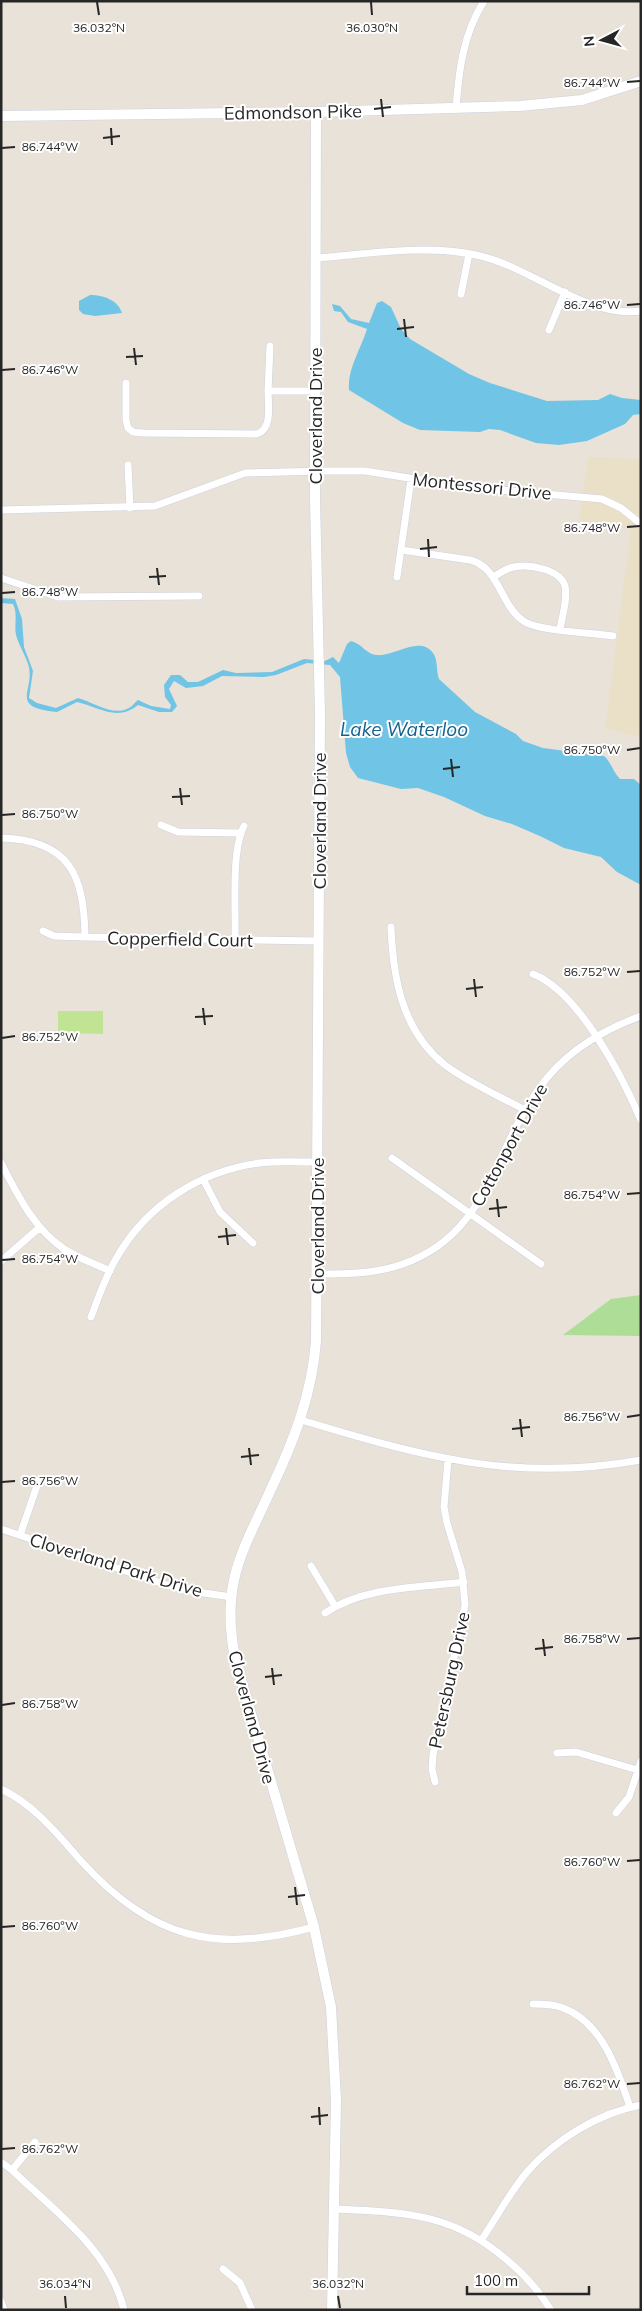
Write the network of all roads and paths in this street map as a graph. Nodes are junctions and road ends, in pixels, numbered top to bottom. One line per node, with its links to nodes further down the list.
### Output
1 (484, 1): 3 (street)
2 (641, 81): 3 (main road, Edmondson Pike)
3 (456, 108): 4 (main road, Edmondson Pike)
4 (316, 112): 5 (main road, Edmondson Pike); 7 (main road, Cloverland Drive)
5 (1, 116)
6 (469, 254): 7 (street); 8 (street); 9 (street)
7 (316, 258): 15 (main road, Cloverland Drive)
8 (565, 292): 10 (street); 11 (street)
9 (461, 294)
10 (641, 311)
11 (549, 330)
12 (270, 346): 14 (street)
13 (126, 383): 14 (street)
14 (268, 391): 15 (street)
15 (316, 391): 17 (main road, Cloverland Drive)
16 (128, 464): 19 (street)
17 (316, 471): 18 (street, Montessori Drive); 19 (street, Montessori Drive); 37 (main road, Cloverland Drive)
18 (411, 479): 21 (street, Montessori Drive); 22 (street)
19 (130, 508): 20 (street, Montessori Drive)
20 (1, 510)
21 (641, 524)
22 (401, 550): 23 (street); 24 (street)
23 (397, 577)
24 (493, 577): 27 (street); 27 (street)
25 (1, 578): 26 (street)
26 (199, 596)
27 (560, 629): 28 (street)
28 (612, 636)
29 (161, 825): 31 (street)
30 (244, 826): 31 (street)
31 (240, 833): 36 (street)
32 (1, 838): 35 (street)
33 (391, 927): 41 (street)
34 (43, 932): 35 (street, Copperfield Court)
35 (85, 937): 36 (street, Copperfield Court)
36 (235, 939): 37 (street, Copperfield Court)
37 (318, 941): 44 (main road, Cloverland Drive)
38 (533, 974): 40 (street)
39 (641, 1016): 40 (street, Cottonport Drive)
40 (597, 1036): 41 (street, Cottonport Drive); 42 (street)
41 (525, 1110): 47 (street, Cottonport Drive)
42 (641, 1120)
43 (392, 1158): 47 (street)
44 (317, 1162): 46 (street); 53 (main road, Cloverland Drive)
45 (1, 1163): 48 (street)
46 (203, 1179): 49 (street); 52 (street)
47 (472, 1214): 51 (street); 53 (street, Cottonport Drive)
48 (39, 1228): 50 (street); 52 (street)
49 (253, 1243)
50 (1, 1261)
51 (541, 1264)
52 (110, 1271): 54 (street)
53 (317, 1274): 55 (main road, Cloverland Drive)
54 (92, 1317)
55 (301, 1420): 56 (street); 63 (main road, Cloverland Drive)
56 (448, 1460): 57 (street); 62 (street, Petersburg Drive)
57 (641, 1460)
58 (38, 1480): 60 (street)
59 (1, 1529): 60 (street, Cloverland Park Drive)
60 (20, 1535): 63 (street, Cloverland Park Drive)
61 (311, 1566): 64 (street)
62 (464, 1582): 64 (street); 69 (street, Petersburg Drive)
63 (232, 1597): 72 (main road, Cloverland Drive)
64 (335, 1606): 65 (street)
65 (326, 1613)
66 (558, 1753): 68 (street)
67 (641, 1761): 68 (street)
68 (639, 1770): 71 (street)
69 (435, 1782)
70 (1, 1789): 72 (street)
71 (616, 1813)
72 (314, 1927): 79 (main road, Cloverland Drive)
73 (533, 2004): 75 (street)
74 (641, 2104): 75 (street)
75 (630, 2107): 80 (street)
76 (35, 2142): 78 (street)
77 (1, 2162): 78 (street)
78 (12, 2170): 84 (street)
79 (334, 2208): 80 (street); 86 (main road, Cloverland Drive)
80 (482, 2239): 87 (street)
81 (223, 2269): 85 (street)
82 (1, 2301): 83 (street)
83 (4, 2310)
84 (124, 2310)
85 (252, 2310)
86 (332, 2310)
87 (551, 2310)

